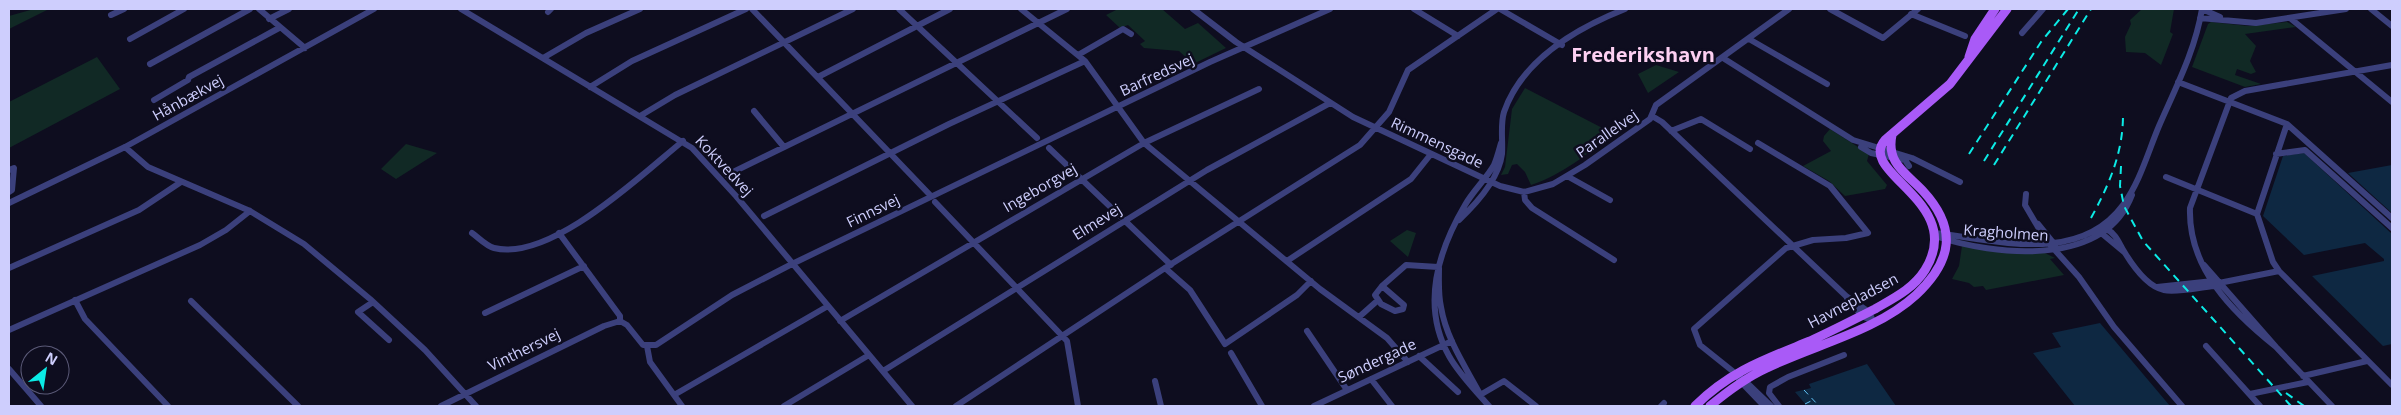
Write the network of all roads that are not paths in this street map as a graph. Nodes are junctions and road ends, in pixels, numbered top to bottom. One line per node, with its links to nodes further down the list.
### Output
1 (124, 9): 32 (street)
2 (184, 9): 45 (street)
3 (250, 9): 57 (street)
4 (259, 9): 35 (street)
5 (289, 9): 35 (street)
6 (374, 9): 49 (street, Hånbækvej)
7 (461, 9): 52 (street, Koktvedvej)
8 (640, 9): 52 (street)
9 (746, 9): 63 (street)
10 (752, 9): 47 (street)
11 (852, 9): 30 (street)
12 (899, 9): 38 (street)
13 (950, 9): 38 (street)
14 (1021, 9): 37 (street)
15 (1067, 9): 37 (street)
16 (1193, 9): 50 (street, Rimmensgade)
17 (1330, 9): 50 (street, Barfredsvej)
18 (1414, 9): 43 (street)
19 (1499, 9): 43 (street); 48 (street)
20 (1624, 9): 48 (street)
21 (1789, 9): 46 (street, Parallelvej)
22 (1830, 9): 31 (street)
23 (1918, 9): 31 (street)
24 (1995, 9): 54 (main road)
25 (2007, 9): 54 (main road)
26 (2043, 9): 41 (street)
27 (2202, 9): 33 (street, Kragholmen); 36 (street)
28 (2346, 9): 34 (street)
29 (2371, 9): 39 (street)
30 (845, 10): 47 (street)
31 (1911, 14): 44 (street)
32 (111, 15)
33 (2200, 18): 36 (street); 61 (street, Kragholmen)
34 (2290, 18): 36 (street); 59 (street)
35 (269, 20): 40 (street)
36 (2234, 22)
37 (1038, 23): 51 (street); 56 (street)
38 (917, 26): 56 (street); 60 (street)
39 (2392, 26)
40 (279, 28): 49 (street); 65 (street)
41 (2022, 33)
42 (1131, 34): 51 (street)
43 (1458, 36): 76 (street)
44 (1964, 36)
45 (130, 39)
46 (1749, 39): 53 (street, Parallelvej); 62 (street)
47 (784, 42): 60 (street); 73 (street)
48 (1562, 45): 98 (street)
49 (305, 48): 83 (street, Hånbækvej)
50 (1246, 49): 69 (street, Rimmensgade); 70 (street, Barfredsvej)
51 (1078, 55): 55 (street)
52 (544, 58): 63 (street, Koktvedvej)
53 (1723, 58): 74 (street, Parallelvej); 87 (street)
54 (1968, 60): 78 (main road)
55 (1085, 61): 66 (street); 70 (street)
56 (958, 62): 66 (street); 72 (street)
57 (150, 64)
58 (2392, 66): 59 (street)
59 (2355, 72): 67 (street); 68 (street)
60 (818, 77): 72 (street)
61 (2178, 82): 67 (street); 102 (street, Kragholmen)
62 (1827, 84)
63 (590, 87): 73 (street, Koktvedvej)
64 (1259, 89): 81 (street, Ingeborgvej)
65 (154, 100)
66 (998, 100): 79 (street); 88 (street)
67 (2230, 102): 75 (street); 103 (street)
68 (2392, 102)
69 (1330, 103): 76 (street, Rimmensgade); 99 (street, Elmevej)
70 (1117, 108): 81 (street); 107 (street, Finnsvej)
71 (754, 111): 84 (street)
72 (852, 114): 84 (street); 88 (street)
73 (640, 116): 80 (street, Koktvedvej)
74 (1652, 116): 77 (street); 95 (street, Parallelvej)
75 (2287, 124): 90 (street); 113 (street)
76 (1376, 128): 89 (street, Rimmensgade); 115 (street)
77 (1671, 131): 86 (street); 125 (street)
78 (1892, 135): 87 (main road); 91 (main road)
79 (1037, 138)
80 (683, 141): 120 (street); 129 (street, Koktvedvej)
81 (1144, 142): 97 (street, Ingeborgvej); 99 (street)
82 (1758, 143): 125 (street)
83 (125, 147): 100 (street); 109 (street, Hånbækvej)
84 (784, 147): 94 (street)
85 (1049, 148): 97 (street)
86 (1750, 149)
87 (1879, 152): 91 (street); 121 (main road)
88 (889, 154): 107 (street); 112 (street)
89 (1431, 154): 98 (street, Rimmensgade); 128 (street)
90 (2276, 154): 111 (street); 116 (street)
91 (1891, 155): 92 (street); 101 (street); 122 (main road)
92 (1909, 166)
93 (9, 170): 104 (street)
94 (727, 175)
95 (1567, 176): 105 (street, Parallelvej); 108 (street)
96 (2166, 177): 103 (street)
97 (1081, 179): 114 (street); 123 (street, Ingeborgvej)
98 (1487, 180): 105 (street, Rimmensgade); 132 (street)
99 (1190, 181): 114 (street, Elmevej); 115 (street)
100 (181, 182): 110 (street); 133 (street)
101 (1960, 182)
102 (2135, 184): 117 (street, Kragholmen); 118 (street, Kragholmen)
103 (2196, 190): 111 (street); 136 (street)
104 (9, 192)
105 (1524, 192): 127 (street)
106 (2026, 194): 124 (street)
107 (933, 199): 123 (street); 129 (street, Finnsvej)
108 (1610, 200)
109 (9, 201)
110 (250, 211): 139 (street); 142 (street)
111 (2257, 214): 134 (street)
112 (764, 216)
113 (2392, 218)
114 (1125, 220): 131 (street); 138 (street, Elmevej)
115 (1239, 222): 128 (street); 131 (street)
116 (2392, 228)
117 (2109, 230): 118 (street); 126 (street)
118 (2100, 231): 124 (street, Kragholmen); 126 (street)
119 (472, 233): 120 (street)
120 (559, 233): 130 (street)
121 (1935, 235): 122 (street, Kragholmen); 145 (main road, Havnepladsen)
122 (1946, 237): 124 (street, Kragholmen); 149 (main road, Havnepladsen)
123 (973, 242): 138 (street); 148 (street, Ingeborgvej)
124 (2052, 245): 199 (street)
125 (1793, 246): 145 (street); 166 (street)
126 (2124, 252): 136 (street)
127 (1614, 260)
128 (1287, 262): 135 (street)
129 (792, 264): 143 (street, Koktvedvej); 156 (street, Finnsvej)
130 (584, 266): 144 (street); 147 (street)
131 (1168, 267): 135 (street); 152 (street)
132 (1438, 267): 137 (street); 154 (street); 155 (street)
133 (9, 268)
134 (2279, 271): 136 (street); 162 (street)
135 (1311, 281): 146 (street)
136 (2214, 283): 168 (street)
137 (1382, 286): 141 (street); 141 (street)
138 (1016, 287): 152 (street); 165 (street, Elmevej)
139 (75, 300): 150 (street); 179 (street)
140 (191, 300): 180 (street)
141 (1377, 301): 146 (street)
142 (373, 302): 153 (street); 174 (street)
143 (828, 306): 148 (street, Koktvedvej); 176 (street)
144 (485, 313)
145 (1865, 314): 149 (street); 166 (main road, Havnepladsen)
146 (1359, 317): 163 (street)
147 (620, 321): 156 (street); 174 (street, Vinthersvej)
148 (840, 321): 159 (street, Koktvedvej)
149 (1873, 322): 170 (main road, Havnepladsen)
150 (9, 330)
151 (1307, 331): 172 (street)
152 (1063, 336): 186 (street); 187 (street)
153 (390, 340)
154 (1452, 341): 155 (street, Søndergade); 177 (street)
155 (1444, 344): 161 (street, Søndergade); 177 (street)
156 (647, 346): 176 (street)
157 (2206, 346): 175 (street)
158 (1231, 353): 189 (street)
159 (869, 355): 165 (street, Koktvedvej); 184 (street)
160 (1844, 355): 198 (street)
161 (1419, 356): 163 (street, Søndergade); 173 (street)
162 (2367, 361): 168 (street); 171 (street)
163 (1408, 362): 167 (street, Søndergade)
164 (9, 368): 178 (street)
165 (882, 371): 185 (street, Koktvedvej)
166 (1734, 373): 170 (street); 194 (main road, Havnepladsen)
167 (1371, 379): 172 (street, Søndergade); 191 (street)
168 (2306, 379): 175 (street); 201 (street)
169 (1156, 381): 188 (street)
170 (1743, 382): 195 (main road, Havnepladsen); 196 (street); 197 (street)
171 (2392, 385)
172 (1348, 390): 190 (street, Søndergade)
173 (1458, 392)
174 (466, 394): 181 (street, Vinthersvej); 182 (street)
175 (2250, 394): 200 (street)
176 (674, 395): 183 (street)
177 (1480, 395): 192 (street); 193 (street)
178 (42, 406)
179 (168, 406)
180 (298, 406)
181 (441, 406)
182 (476, 406)
183 (682, 406)
184 (784, 406)
185 (912, 406)
186 (956, 406)
187 (1078, 406)
188 (1161, 406)
189 (1262, 406)
190 (1317, 406)
191 (1392, 406)
192 (1490, 406)
193 (1536, 406)
194 (1695, 406)
195 (1710, 406)
196 (1764, 406)
197 (1771, 406)
198 (1779, 406)
199 (2182, 406)
200 (2260, 406)
201 (2332, 406)

